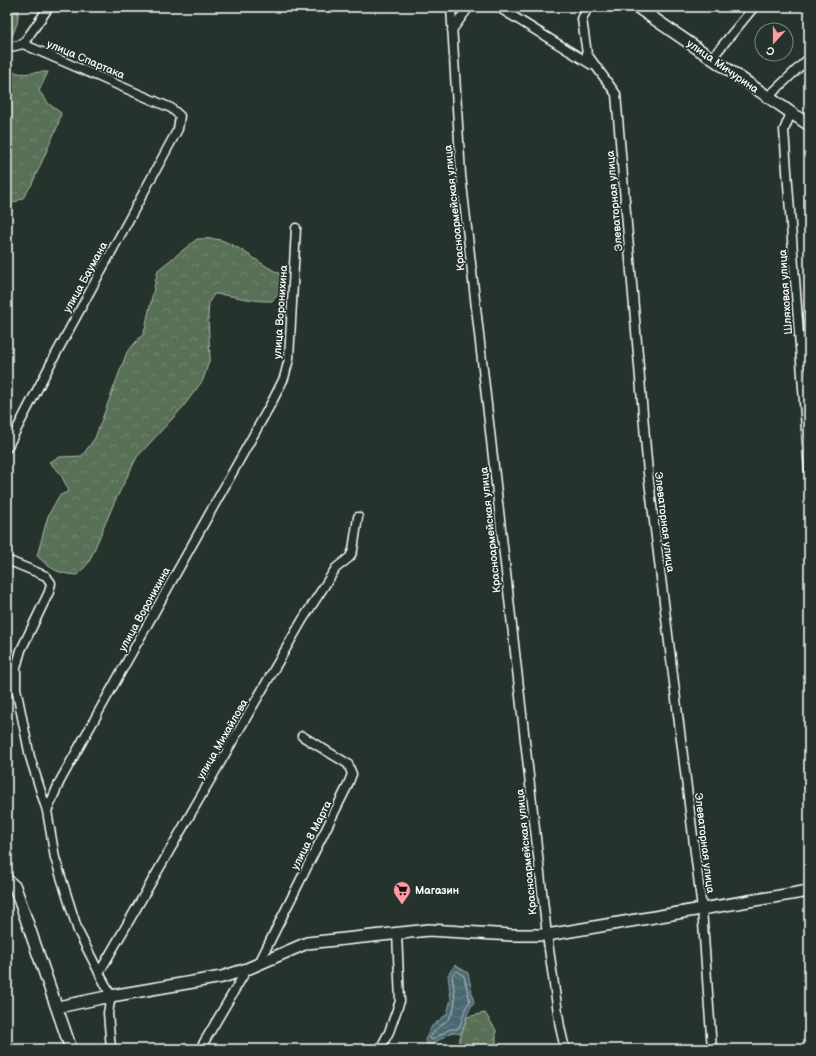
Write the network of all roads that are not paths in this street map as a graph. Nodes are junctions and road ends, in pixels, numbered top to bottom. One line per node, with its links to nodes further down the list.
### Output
1 (49, 7): 9 (street)
2 (451, 7): 8 (street, Красноармейская улица)
3 (469, 7): 8 (street)
4 (498, 7): 13 (street)
5 (588, 7): 13 (street, Элеваторная улица)
6 (637, 7): 11 (street, улица Мичурина)
7 (754, 7): 11 (street)
8 (452, 30): 29 (street, Красноармейская улица)
9 (23, 44): 10 (street); 16 (street, улица Спартака)
10 (7, 48)
11 (712, 58): 14 (street, улица Мичурина)
12 (809, 58): 14 (street)
13 (596, 68): 27 (street, Элеваторная улица)
14 (768, 97): 15 (street, улица Мичурина)
15 (791, 113): 17 (street, улица Мичурина); 20 (street, Шляховая улица)
16 (180, 116): 19 (street, улица Баумана)
17 (809, 125)
18 (296, 228): 24 (street, улица Воронихина)
19 (7, 448)
20 (809, 470)
21 (358, 517): 32 (street, улица Михайлова)
22 (7, 560): 24 (street)
23 (302, 736): 30 (street, улица 8 Марта)
24 (47, 812): 32 (street)
25 (11, 884): 34 (street)
26 (809, 891): 27 (street)
27 (702, 909): 29 (street); 40 (street, Элеваторная улица)
28 (397, 933): 29 (street); 30 (street); 38 (street)
29 (547, 935): 39 (street, Красноармейская улица)
30 (259, 963): 31 (street)
31 (247, 969): 33 (street); 37 (street)
32 (100, 973): 33 (street)
33 (111, 996): 34 (street); 36 (street)
34 (58, 1007): 35 (street)
35 (71, 1049)
36 (111, 1049)
37 (200, 1049)
38 (380, 1049)
39 (565, 1049)
40 (712, 1049)

